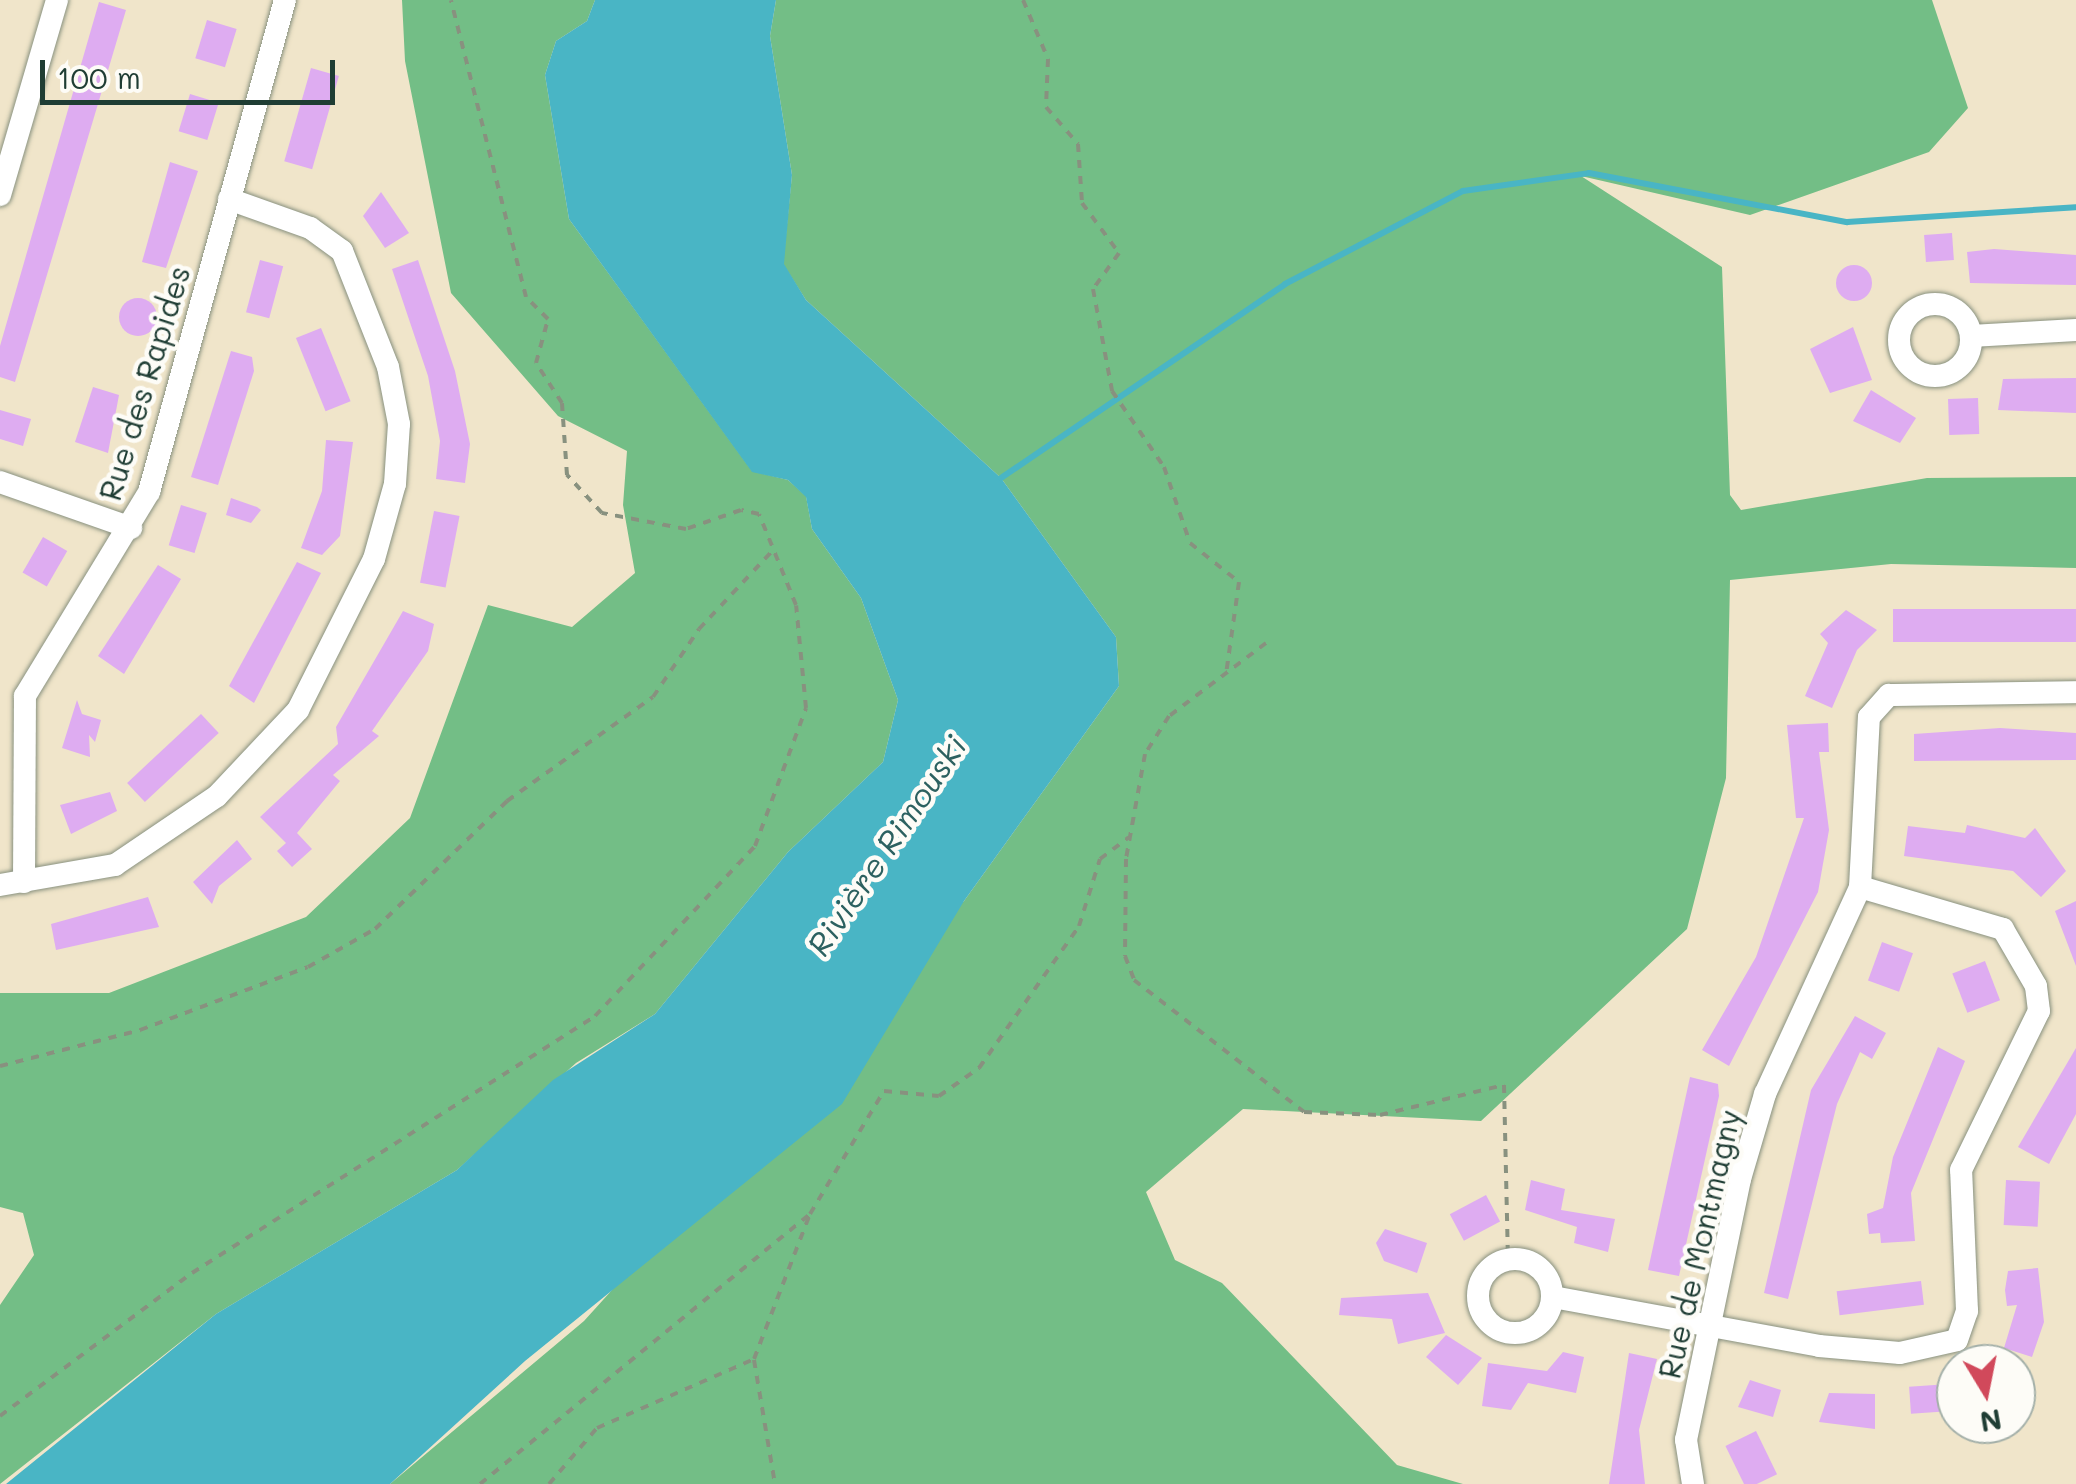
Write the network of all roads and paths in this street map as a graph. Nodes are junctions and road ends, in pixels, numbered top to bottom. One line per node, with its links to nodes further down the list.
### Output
1 (58, 0): 5 (street)
2 (285, 0): 6 (street, Rue des Rapides)
3 (450, 0): 11 (path)
4 (1023, 0): 13 (path)
5 (0, 194)
6 (229, 199): 10 (street, Rue des Rapides); 18 (street)
7 (2076, 330): 8 (street)
8 (1970, 336)
9 (0, 482): 10 (street)
10 (131, 528): 16 (street, Rue des Rapides)
11 (775, 548): 21 (path); 27 (path)
12 (1266, 643): 13 (path)
13 (1226, 674): 17 (path)
14 (0, 692): 16 (street)
15 (2076, 692): 20 (street, Rue de Montmagny)
16 (26, 696): 18 (street)
17 (1129, 837): 22 (path); 23 (path)
18 (24, 882): 19 (street)
19 (0, 886)
20 (1860, 887): 25 (street, Rue de Montmagny); 25 (street)
21 (0, 1066)
22 (810, 1214): 26 (path); 28 (path)
23 (1508, 1260): 24 (street); 24 (street)
24 (1553, 1297): 25 (street)
25 (1709, 1326): 31 (street, Rue de Montmagny)
26 (754, 1359): 29 (path); 30 (path)
27 (0, 1416)
28 (480, 1484)
29 (549, 1484)
30 (774, 1484)
31 (1692, 1484)

